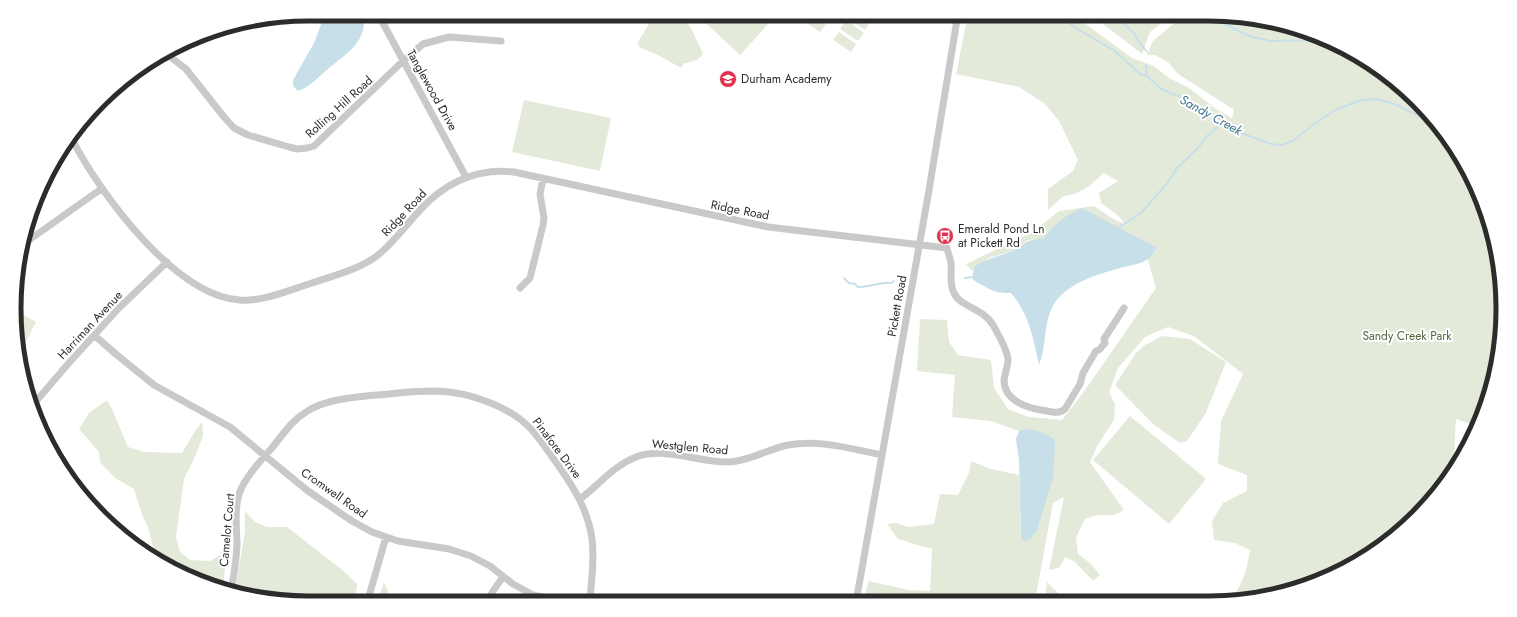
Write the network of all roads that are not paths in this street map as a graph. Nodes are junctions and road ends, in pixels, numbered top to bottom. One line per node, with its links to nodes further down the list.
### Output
1 (382, 21): 5 (street, Tanglewood Drive)
2 (957, 21): 11 (street, Pickett Road)
3 (501, 41): 5 (street, Rolling Hill Road)
4 (170, 57): 5 (street, Rolling Hill Road)
5 (403, 61): 7 (street, Tanglewood Drive)
6 (74, 142): 9 (street, Ridge Road)
7 (466, 177): 8 (street, Ridge Road); 12 (street, Ridge Road)
8 (543, 179): 11 (street, Ridge Road); 13 (street)
9 (101, 189): 10 (street); 12 (street, Ridge Road)
10 (30, 239)
11 (919, 244): 14 (street, Ridge Road); 17 (street, Pickett Road)
12 (167, 262): 15 (street, Harriman Avenue)
13 (520, 288)
14 (1124, 308)
15 (95, 336): 16 (street, Harriman Avenue); 18 (street, Cromwell Road)
16 (36, 401)
17 (882, 454): 19 (street, Westglen Road); 27 (street, Pickett Road)
18 (265, 456): 19 (street, Pinafore Drive); 20 (street, Cromwell Road); 22 (street, Camelot Court)
19 (580, 499): 26 (street, Pinafore Drive)
20 (386, 537): 21 (street, Cromwell Road); 23 (street)
21 (504, 577): 24 (street); 25 (street, Cromwell Road)
22 (232, 585)
23 (369, 596)
24 (490, 596)
25 (538, 596)
26 (590, 596)
27 (857, 596)

